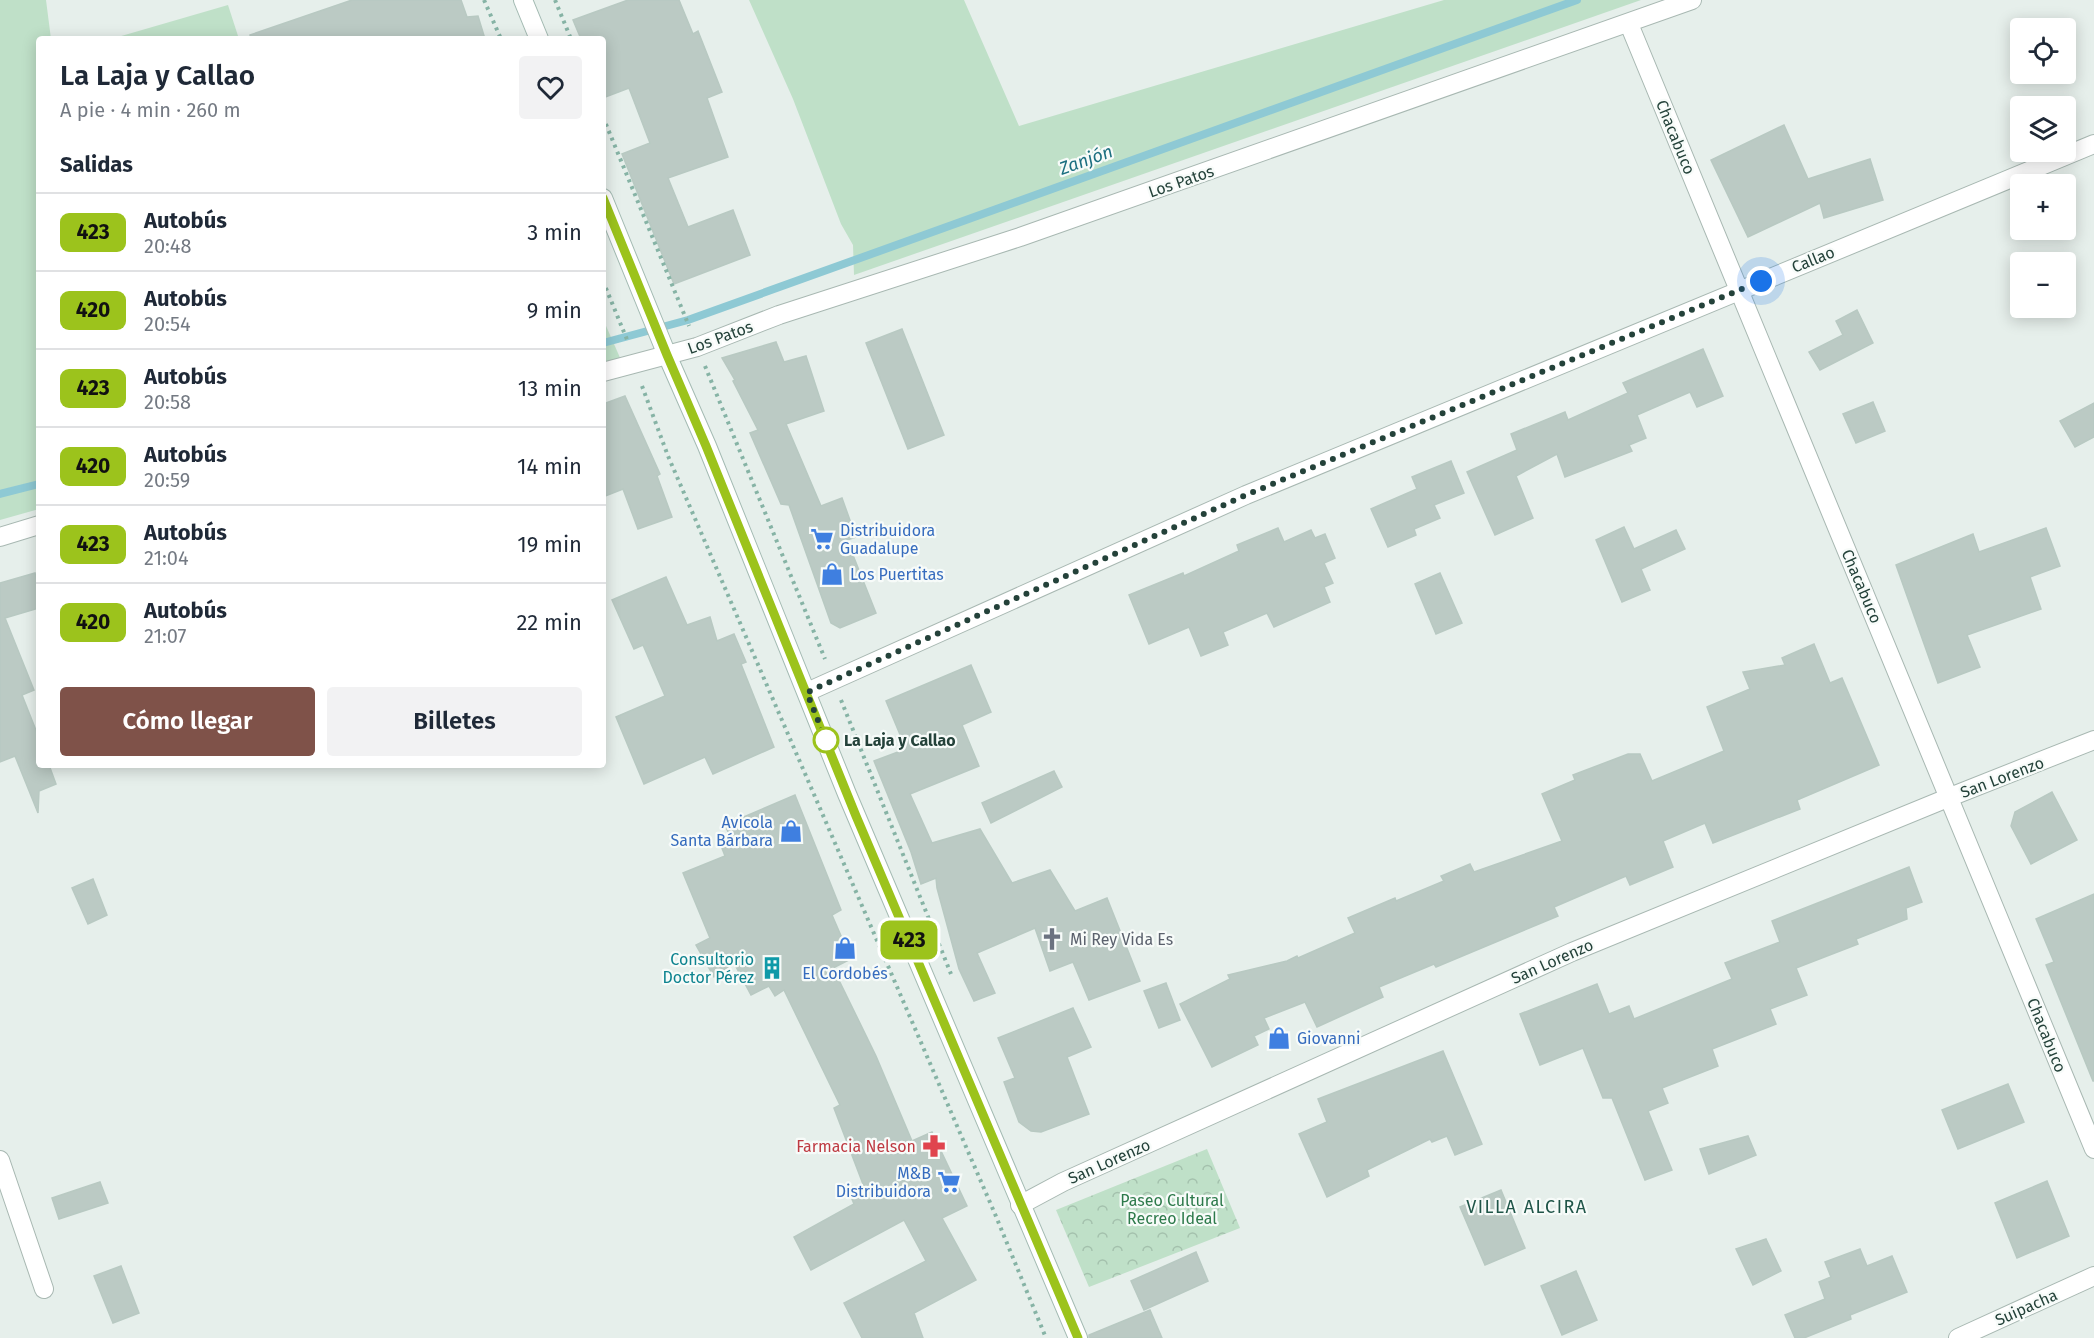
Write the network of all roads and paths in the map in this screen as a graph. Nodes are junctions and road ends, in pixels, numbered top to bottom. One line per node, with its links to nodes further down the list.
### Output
1 (484, 0): 6 (path)
2 (523, 0): 7 (street)
3 (555, 0): 8 (path)
4 (1692, 0): 5 (street, Los Patos)
5 (1629, 24): 13 (street, Chacabuco); 14 (street, Los Patos)
6 (500, 36)
7 (538, 36)
8 (570, 36)
9 (606, 124): 14 (path)
10 (2094, 144): 13 (street, Callao)
11 (606, 205): 15 (street)
12 (606, 289): 16 (path)
13 (1739, 290): 20 (street, Callao); 23 (street, Chacabuco)
14 (695, 342): 15 (street, Los Patos); 20 (path)
15 (667, 355): 16 (street, Los Patos); 21 (street)
16 (634, 363): 17 (street, Los Patos); 30 (path)
17 (606, 371)
18 (36, 526): 19 (street)
19 (0, 537)
20 (834, 680): 21 (street, Callao); 24 (path)
21 (807, 693): 27 (street)
22 (2094, 740): 23 (street, San Lorenzo)
23 (1950, 797): 25 (street, Chacabuco); 27 (street, San Lorenzo)
24 (952, 976)
25 (2094, 1149)
26 (0, 1160): 29 (street)
27 (1020, 1204): 31 (street)
28 (2094, 1276): 32 (street, Suipacha)
29 (44, 1289)
30 (1046, 1338)
31 (1078, 1338)
32 (1958, 1338)

